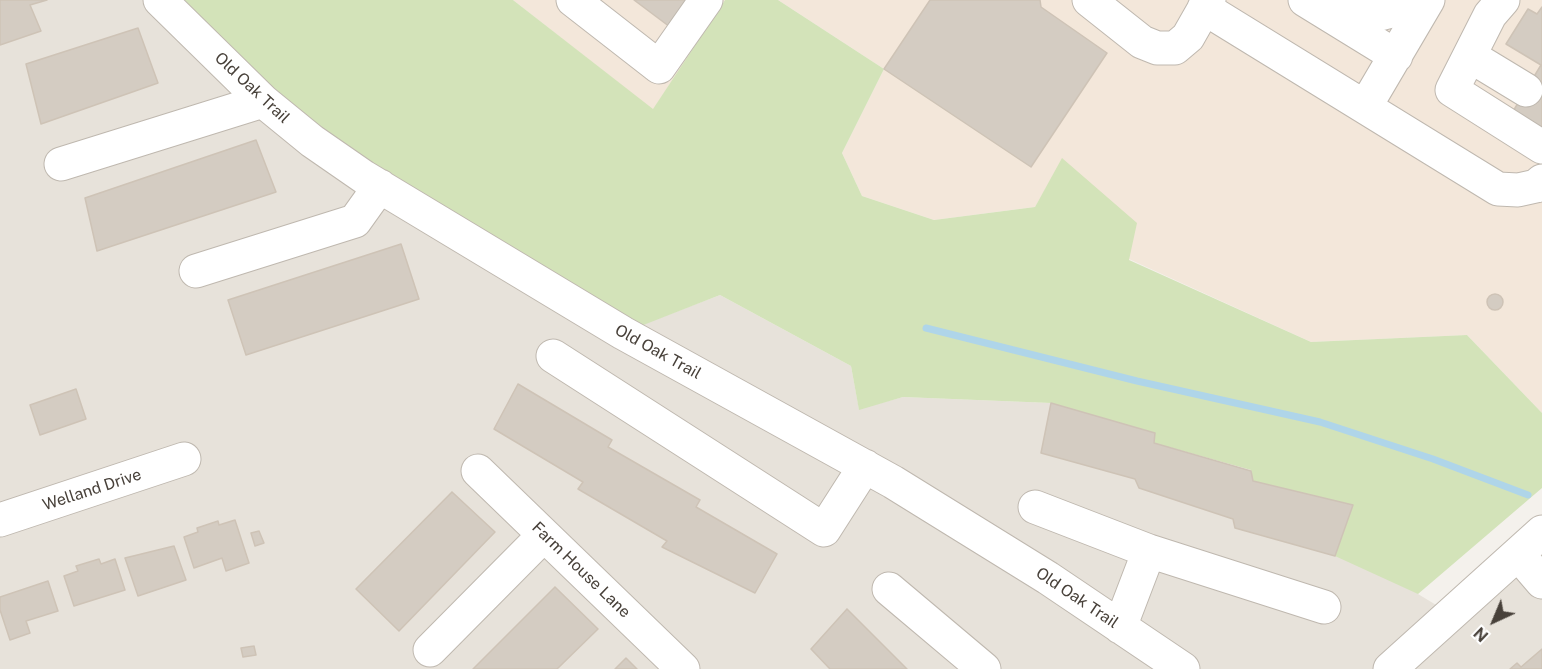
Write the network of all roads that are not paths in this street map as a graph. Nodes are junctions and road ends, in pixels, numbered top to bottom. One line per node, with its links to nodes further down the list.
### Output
1 (160, 0): 14 (street, Old Oak Trail)
2 (573, 0): 3 (street)
3 (706, 0)
4 (1089, 0): 10 (street)
5 (1305, 0): 11 (street)
6 (1342, 0): 7 (street)
7 (1404, 0)
8 (1428, 0): 11 (street)
9 (1503, 0): 12 (street)
10 (1207, 4): 15 (street)
11 (1396, 56): 15 (street)
12 (1470, 56): 13 (street); 16 (street)
13 (1526, 90)
14 (263, 101): 17 (street); 19 (street, Old Oak Trail)
15 (1365, 107): 18 (street)
16 (1542, 147)
17 (61, 164)
18 (1542, 181)
19 (380, 186): 20 (street); 23 (street, Old Oak Trail)
20 (196, 271)
21 (553, 356): 23 (street)
22 (184, 459): 26 (street, Welland Drive)
23 (865, 466): 34 (street, Old Oak Trail)
24 (478, 471): 28 (street, Farm House Lane)
25 (1035, 507): 29 (street)
26 (0, 520)
27 (1542, 532): 30 (street)
28 (544, 535): 35 (street); 36 (street, Farm House Lane)
29 (1149, 551): 33 (street); 34 (street)
30 (1518, 554): 31 (street); 39 (street)
31 (1542, 582)
32 (889, 589): 37 (street)
33 (1324, 607)
34 (1120, 627): 38 (street, Old Oak Trail)
35 (430, 650)
36 (683, 669)
37 (984, 669)
38 (1183, 669)
39 (1390, 669)

